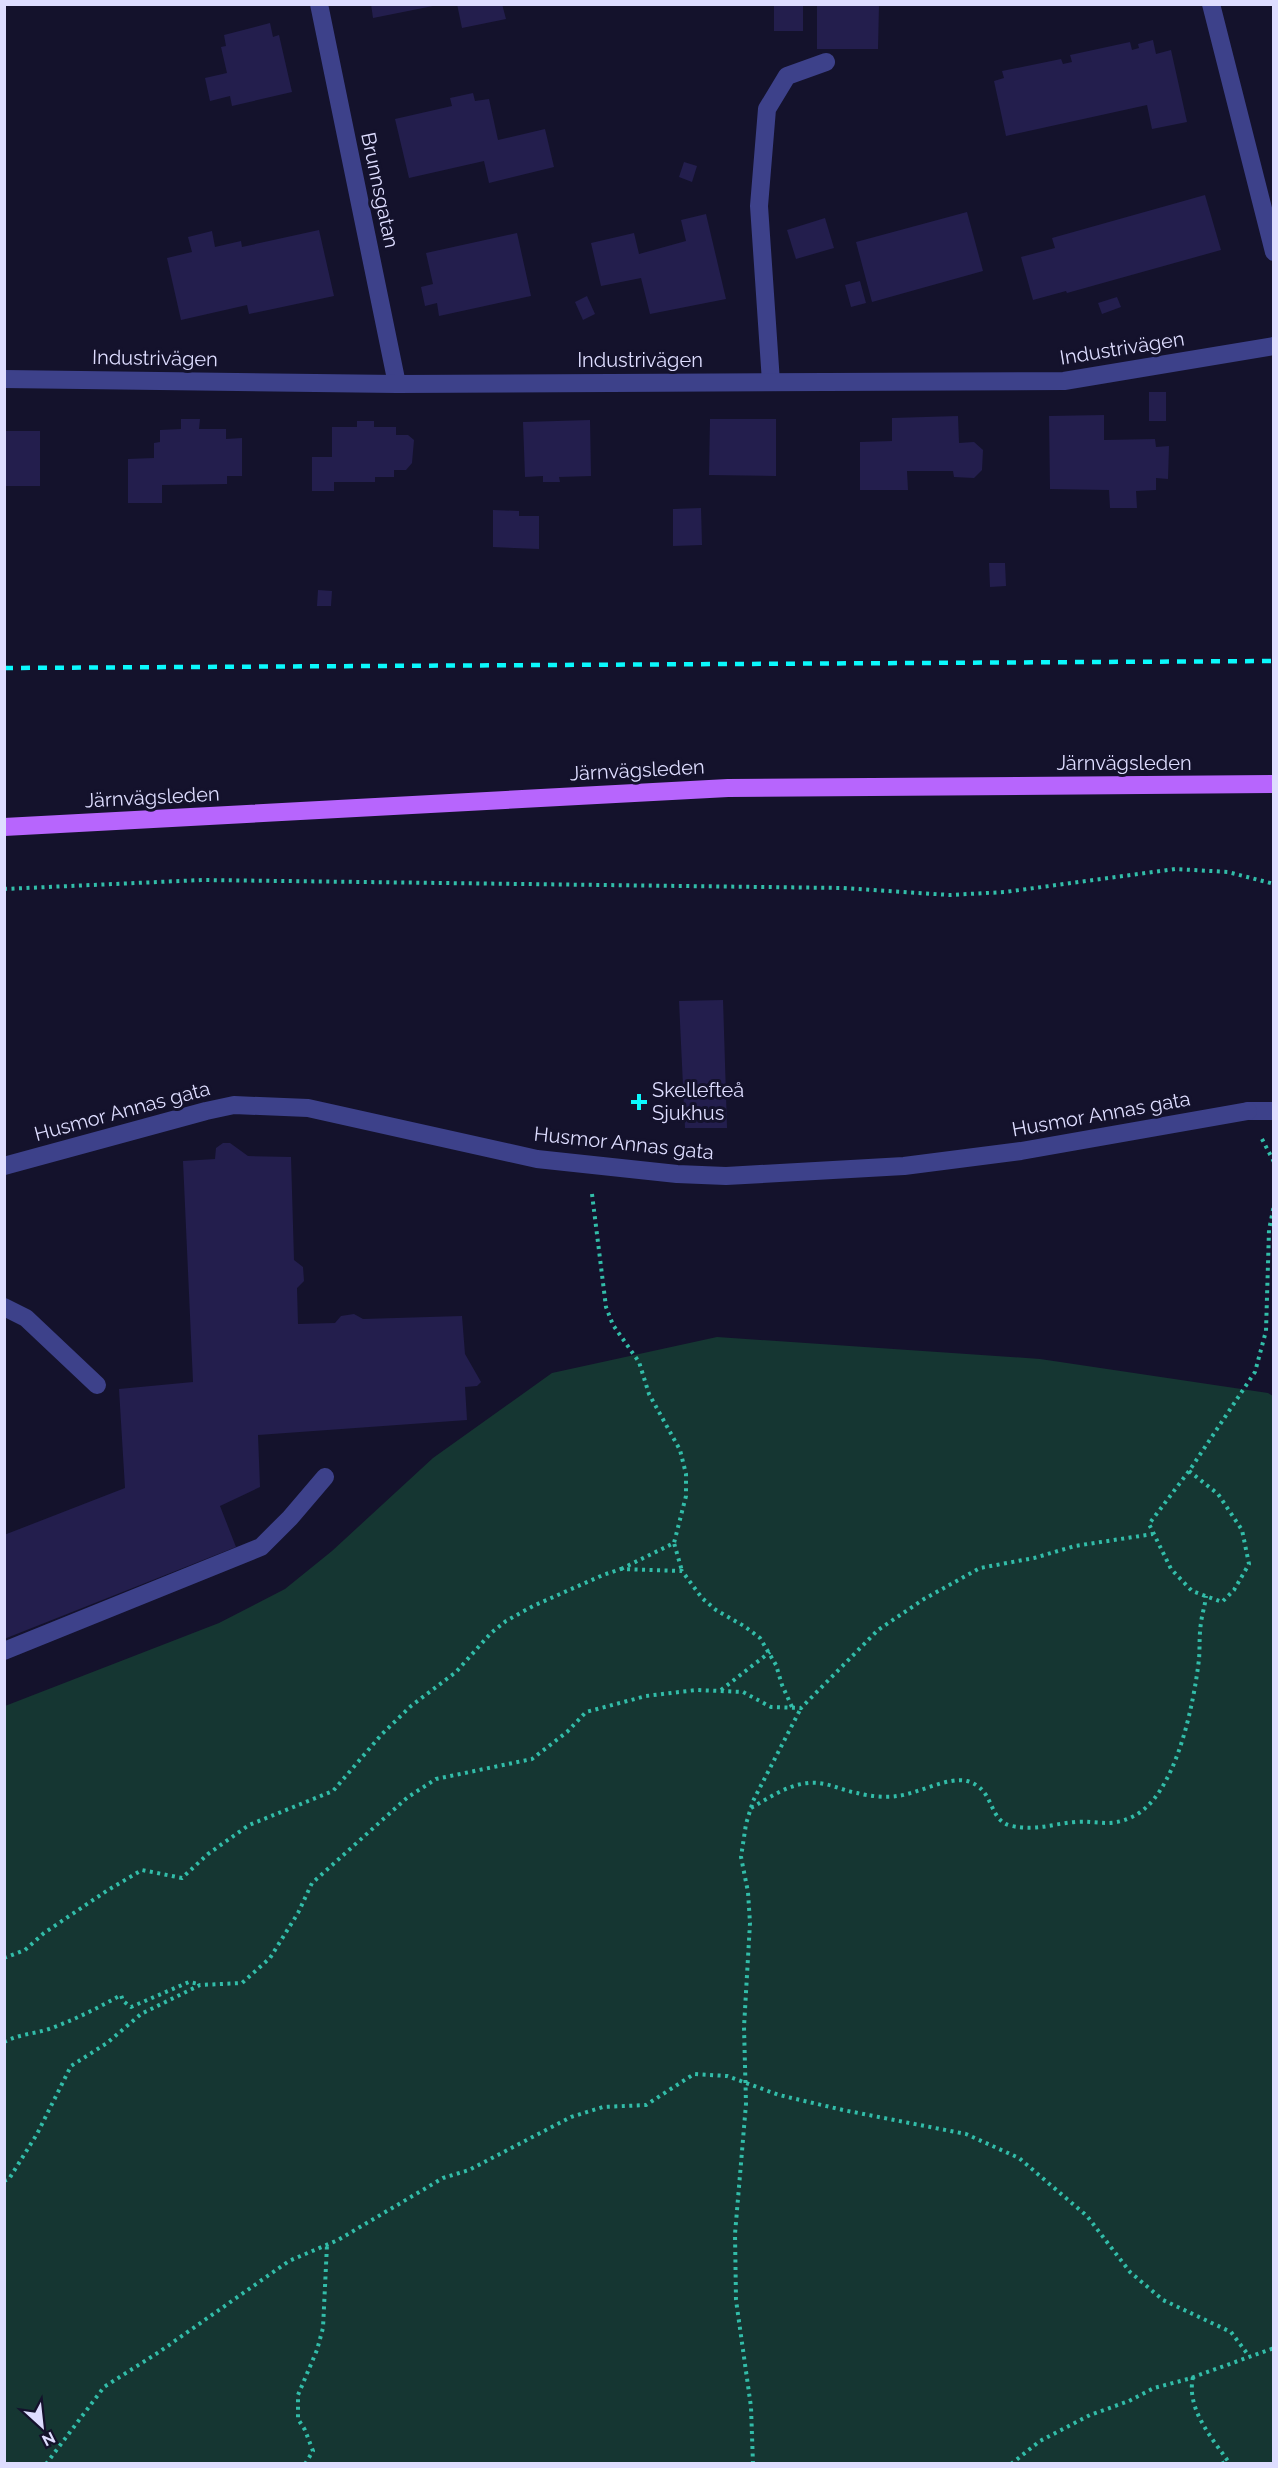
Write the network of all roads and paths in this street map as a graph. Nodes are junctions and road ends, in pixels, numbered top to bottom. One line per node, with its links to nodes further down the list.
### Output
1 (319, 4): 8 (street, Brunnsgatan)
2 (1211, 4): 4 (street)
3 (826, 62): 7 (street)
4 (1274, 252)
5 (1274, 346): 7 (street, Industrivägen)
6 (4, 379): 8 (street, Industrivägen)
7 (771, 382): 8 (street, Industrivägen)
8 (397, 384)
9 (1274, 784): 10 (main road, Järnvägsleden)
10 (4, 828)
11 (1274, 884): 12 (path)
12 (4, 889)
13 (1274, 1110): 14 (street, Husmor Annas gata)
14 (590, 1165): 15 (street, Husmor Annas gata); 22 (path)
15 (4, 1166)
16 (1274, 1205): 19 (path)
17 (4, 1307): 18 (street)
18 (97, 1385)
19 (1189, 1471): 21 (path); 25 (path)
20 (325, 1478): 26 (street)
21 (1154, 1534): 25 (path); 30 (path)
22 (674, 1543): 23 (path); 24 (path)
23 (621, 1569): 24 (path); 32 (path)
24 (682, 1571): 27 (path)
25 (1206, 1596): 31 (path)
26 (4, 1651)
27 (770, 1652): 28 (path); 29 (path)
28 (721, 1691): 29 (path); 33 (path)
29 (792, 1707): 30 (path)
30 (801, 1707): 31 (path)
31 (751, 1809): 35 (path)
32 (4, 1958)
33 (200, 1985): 34 (path); 36 (path)
34 (4, 2042)
35 (746, 2081): 37 (path); 39 (path); 44 (path)
36 (4, 2181)
37 (327, 2245): 42 (path); 43 (path)
38 (1274, 2348): 39 (path)
39 (1249, 2356): 40 (path)
40 (1193, 2377): 41 (path); 45 (path)
41 (1228, 2462): 46 (path)
42 (46, 2463)
43 (305, 2463)
44 (753, 2463)
45 (1011, 2463)
46 (1221, 2463)

